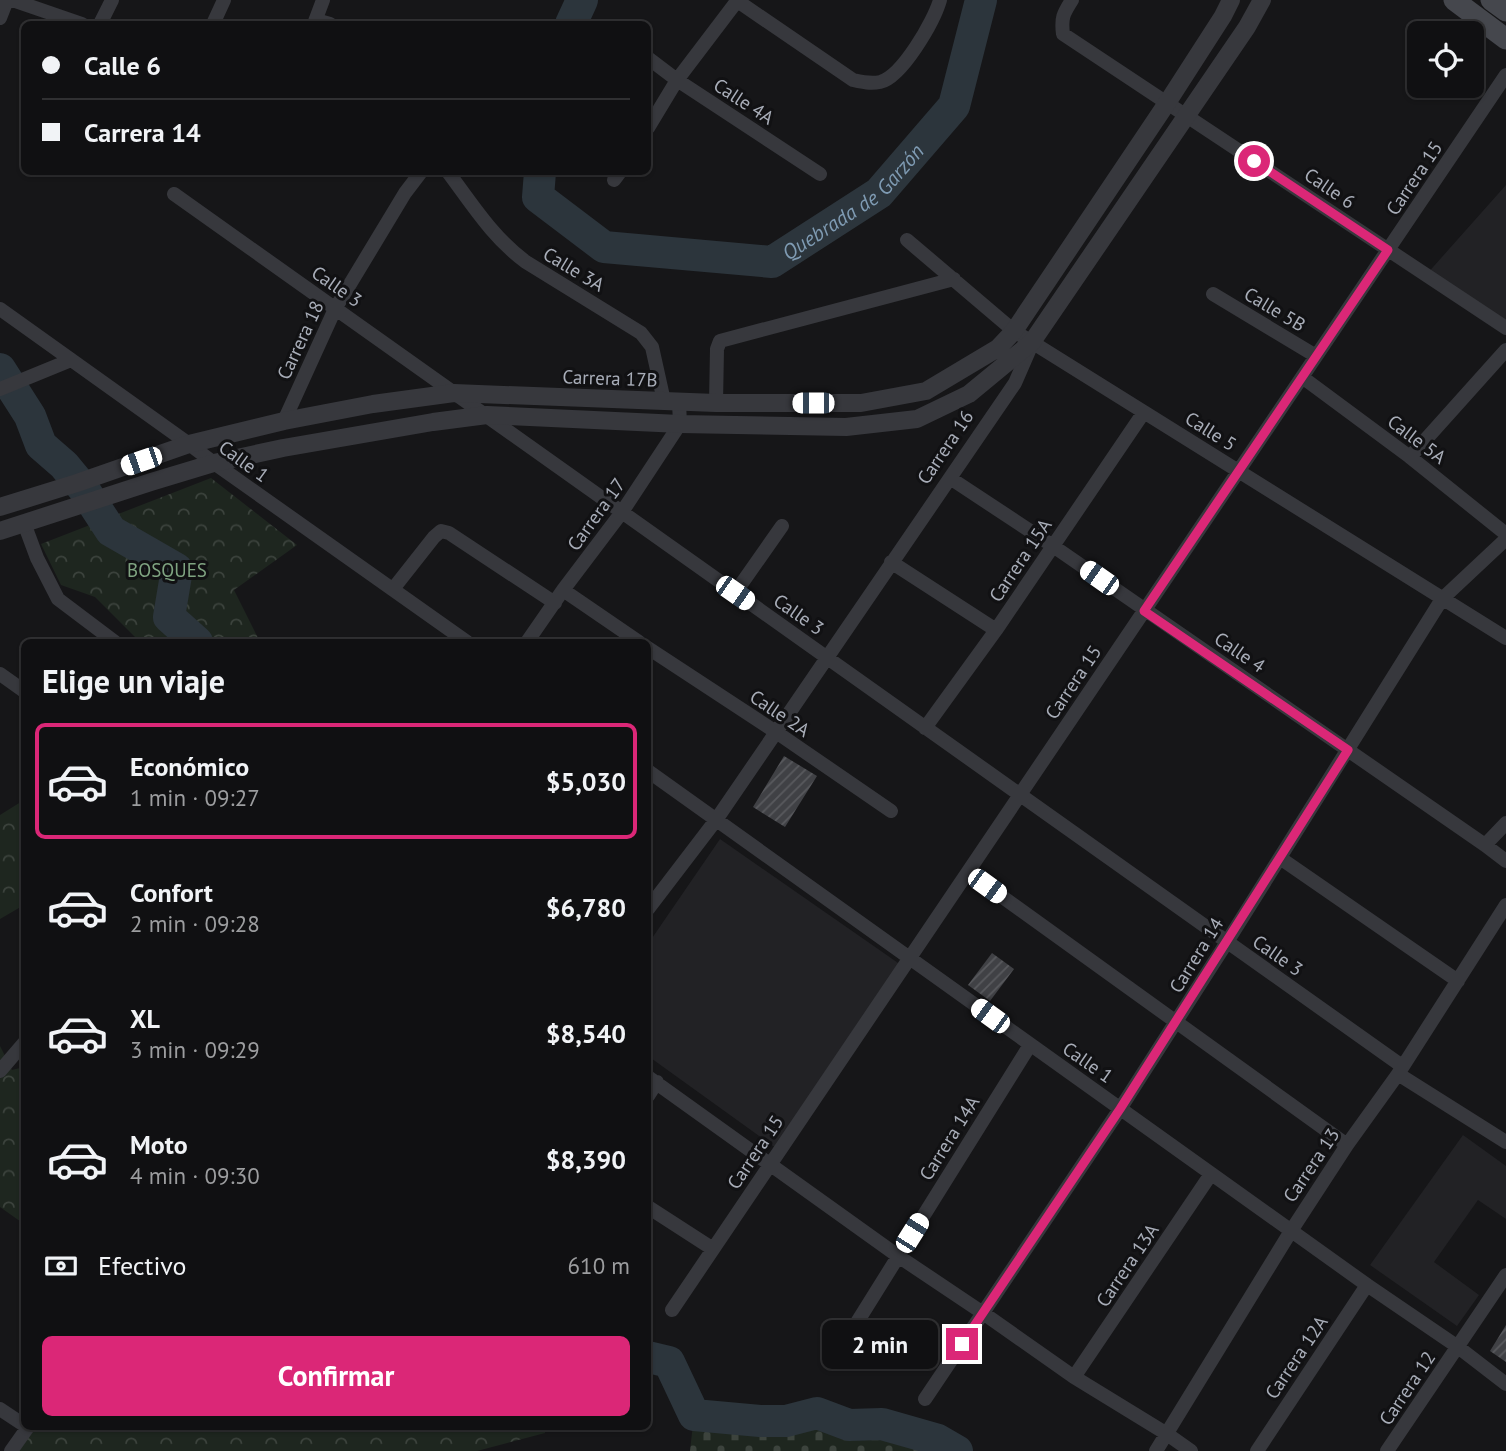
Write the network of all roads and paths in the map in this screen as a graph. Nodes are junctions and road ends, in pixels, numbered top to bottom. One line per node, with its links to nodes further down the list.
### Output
1 (9, 0): 13 (street); 14 (street)
2 (112, 0): 15 (street)
3 (224, 0): 16 (street)
4 (323, 0): 17 (street)
5 (737, 0): 6 (street); 21 (street)
6 (940, 0)
7 (1072, 0): 22 (street, Calle 6)
8 (1231, 0): 22 (street)
9 (1262, 0): 23 (street, Carrera 16)
10 (1454, 0): 18 (main road)
11 (1491, 0): 12 (main road)
12 (1506, 11)
13 (0, 18)
14 (73, 21)
15 (102, 21)
16 (214, 21)
17 (320, 21)
18 (1506, 40)
19 (651, 60): 21 (street, Calle 4A)
20 (1506, 75): 30 (street, Carrera 15)
21 (677, 80): 24 (street); 25 (street, Calle 4A)
22 (1167, 103): 23 (street, Calle 6); 36 (street)
23 (1187, 116): 30 (street, Calle 6); 37 (street, Carrera 16)
24 (651, 123)
25 (820, 174)
26 (419, 175): 34 (street, Carrera 18)
27 (450, 175): 44 (street, Calle 3A)
28 (174, 194): 34 (street, Calle 3)
29 (906, 240): 31 (street, Calle 5)
30 (1388, 250): 35 (street, Calle 6); 39 (street, Carrera 15)
31 (954, 279): 36 (street, Calle 5); 45 (street)
32 (1213, 294): 39 (street, Calle 5B)
33 (0, 309): 40 (street, Calle 1)
34 (335, 309): 43 (street, Calle 3); 48 (street, Carrera 18)
35 (1506, 328)
36 (1014, 331): 37 (street, Calle 5); 45 (street, Carrera 17B)
37 (1032, 342): 46 (street, Calle 5); 49 (street); 54 (street, Carrera 16)
38 (1506, 350): 51 (street)
39 (1316, 356): 41 (street, Carrera 15)
40 (71, 360): 42 (street); 50 (street, Calle 1)
41 (1302, 377): 51 (street, Calle 5A); 53 (street, Carrera 15)
42 (0, 389)
43 (454, 393): 44 (street, Carrera 17B); 47 (street, Calle 3); 48 (street, Carrera 17B)
44 (672, 401): 45 (street, Carrera 17B); 49 (street)
45 (716, 403)
46 (1144, 412): 53 (street, Calle 5); 61 (street, Carrera 15A)
47 (487, 415): 49 (street); 52 (street); 56 (street, Calle 3)
48 (284, 421): 50 (street, Carrera 17B)
49 (680, 424): 56 (street, Carrera 17)
50 (189, 443): 52 (street, Calle 1); 55 (street, Carrera 17B)
51 (1410, 457): 60 (street, Calle 5A)
52 (214, 463): 57 (street); 63 (street, Calle 1)
53 (1239, 471): 66 (street, Calle 5); 67 (street, Carrera 15)
54 (950, 478): 61 (street, Calle 4); 62 (street, Carrera 16)
55 (0, 507)
56 (622, 512): 64 (street, Calle 3); 65 (street, Carrera 17)
57 (27, 523): 59 (street); 70 (street)
58 (782, 526): 64 (street)
59 (0, 531)
60 (1506, 536): 66 (street, Carrera 14)
61 (1054, 546): 67 (street, Calle 4); 68 (street, Carrera 15A)
62 (891, 562): 68 (street); 75 (street, Carrera 16)
63 (393, 589): 65 (street); 71 (street, Calle 1)
64 (735, 593): 75 (street, Calle 3)
65 (559, 596): 72 (street, Carrera 17); 73 (street)
66 (1442, 599): 69 (street, Calle 5); 80 (street, Carrera 14)
67 (1144, 611): 80 (street, Calle 4); 82 (street, Carrera 15)
68 (996, 629): 78 (street, Carrera 15A)
69 (1506, 638)
70 (112, 639)
71 (463, 639)
72 (529, 639)
73 (634, 639)
74 (651, 650): 79 (street, Calle 2A)
75 (826, 657): 78 (street, Calle 3); 79 (street, Carrera 16)
76 (0, 674): 77 (street)
77 (21, 689)
78 (925, 728): 82 (street, Calle 3)
79 (776, 732): 83 (street, Calle 2A); 84 (street, Carrera 16)
80 (1348, 750): 86 (street, Calle 4); 87 (street, Carrera 14)
81 (651, 773): 84 (street, Calle 1)
82 (1020, 795): 89 (street, Carrera 15); 92 (street, Calle 3)
83 (891, 811)
84 (716, 820): 90 (street, Carrera 16); 93 (street, Calle 1)
85 (1506, 823): 86 (street)
86 (1485, 845): 88 (street, Calle 4)
87 (1280, 858): 92 (street, Carrera 14); 94 (street)
88 (1506, 861)
89 (968, 872): 93 (street, Carrera 15); 95 (street)
90 (651, 905)
91 (1506, 905): 94 (street, Carrera 13)
92 (1227, 942): 95 (street, Carrera 14); 98 (street, Calle 3)
93 (909, 958): 96 (street, Calle 1); 104 (street, Carrera 15)
94 (1458, 981): 98 (street, Carrera 13)
95 (1176, 1023): 101 (street, Carrera 14); 103 (street)
96 (1030, 1045): 101 (street, Calle 1); 109 (street, Carrera 14A)
97 (21, 1046): 99 (street)
98 (1400, 1070): 102 (street, Calle 3); 103 (street, Carrera 13)
99 (0, 1071)
100 (652, 1079): 104 (street)
101 (1120, 1109): 105 (street, Calle 1); 113 (street, Carrera 14)
102 (1506, 1142)
103 (1347, 1145): 107 (street, Carrera 13)
104 (770, 1165): 108 (street, Carrera 15); 109 (street)
105 (1211, 1174): 107 (street, Calle 1); 116 (street, Carrera 13A)
106 (651, 1208): 108 (street)
107 (1291, 1231): 111 (street, Calle 1); 122 (street, Carrera 13)
108 (713, 1248): 112 (street, Carrera 15)
109 (898, 1256): 113 (street); 114 (street, Carrera 14A)
110 (1506, 1275): 115 (street, Carrera 12)
111 (1367, 1285): 115 (street, Calle 1); 126 (street, Carrera 12A)
112 (671, 1310)
113 (983, 1313): 116 (street); 118 (street, Carrera 14)
114 (856, 1324)
115 (1458, 1347): 117 (street, Calle 1); 127 (street, Carrera 12)
116 (1074, 1377): 122 (street)
117 (1506, 1384)
118 (925, 1399)
119 (0, 1409): 120 (street)
120 (21, 1422)
121 (24, 1430): 123 (street)
122 (1167, 1434): 124 (street, Carrera 13); 125 (street)
123 (11, 1451)
124 (1156, 1451)
125 (1191, 1451)
126 (1257, 1451)
127 (1387, 1451)

